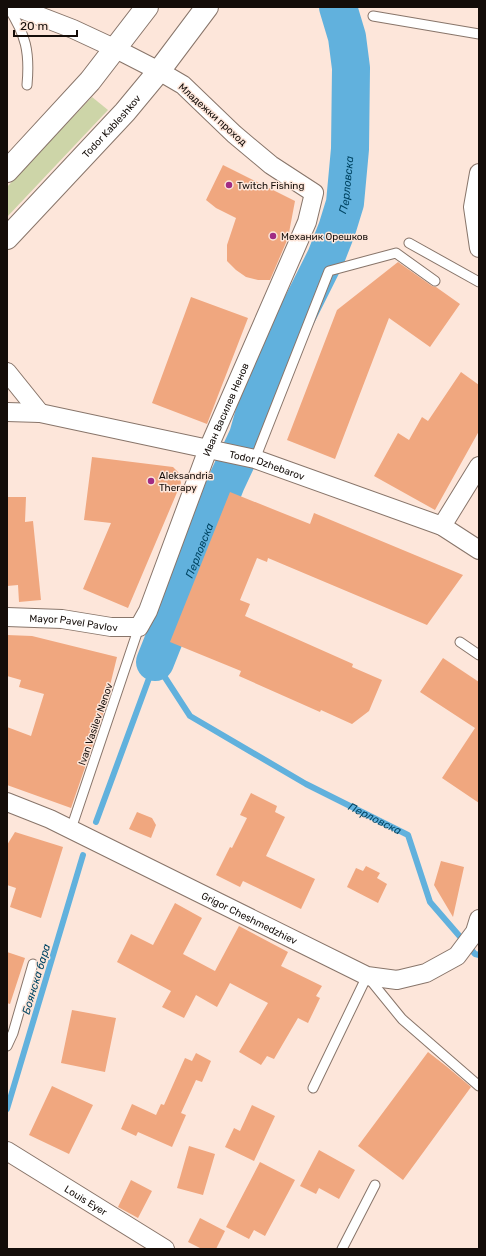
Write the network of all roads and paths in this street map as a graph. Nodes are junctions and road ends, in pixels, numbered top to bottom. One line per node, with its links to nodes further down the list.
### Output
1 (8, 7): 9 (lane)
2 (16, 7): 7 (street, Младежки проход)
3 (147, 7): 7 (main road)
4 (207, 7): 8 (main road, Todor Kableshkov)
5 (373, 16): 6 (lane)
6 (479, 34)
7 (116, 49): 8 (street, Младежки проход); 10 (main road)
8 (159, 71): 12 (street, Младежки проход); 13 (main road, Todor Kableshkov)
9 (27, 85)
10 (7, 171)
11 (479, 173): 15 (street)
12 (314, 193): 21 (street, Иван Василев Ненов)
13 (7, 238)
14 (409, 243): 17 (lane)
15 (479, 248)
16 (435, 281): 22 (lane)
17 (479, 282)
18 (7, 372): 20 (street)
19 (7, 412): 20 (street, Todor Dzhebarov)
20 (40, 413): 21 (street, Todor Dzhebarov)
21 (211, 450): 22 (street, Todor Dzhebarov); 27 (street, Иван Василев Ненов)
22 (251, 458): 24 (street, Todor Dzhebarov)
23 (479, 466): 24 (street)
24 (442, 526): 25 (street, Todor Dzhebarov)
25 (479, 550)
26 (7, 617): 27 (street, Mayor Pavel Pavlov)
27 (139, 626): 31 (lane, Ivan Vasilev Nenov)
28 (460, 642): 29 (lane)
29 (479, 655)
30 (7, 802): 31 (street, Grigor Cheshmedzhiev)
31 (71, 829): 34 (street, Grigor Cheshmedzhiev)
32 (477, 925): 34 (street, Grigor Cheshmedzhiev)
33 (33, 964): 35 (lane)
34 (367, 976): 36 (lane); 37 (lane)
35 (7, 1046)
36 (479, 1086)
37 (313, 1088)
38 (7, 1151): 40 (street, Louis Eyer)
39 (375, 1185): 41 (lane)
40 (165, 1249)
41 (342, 1249)

